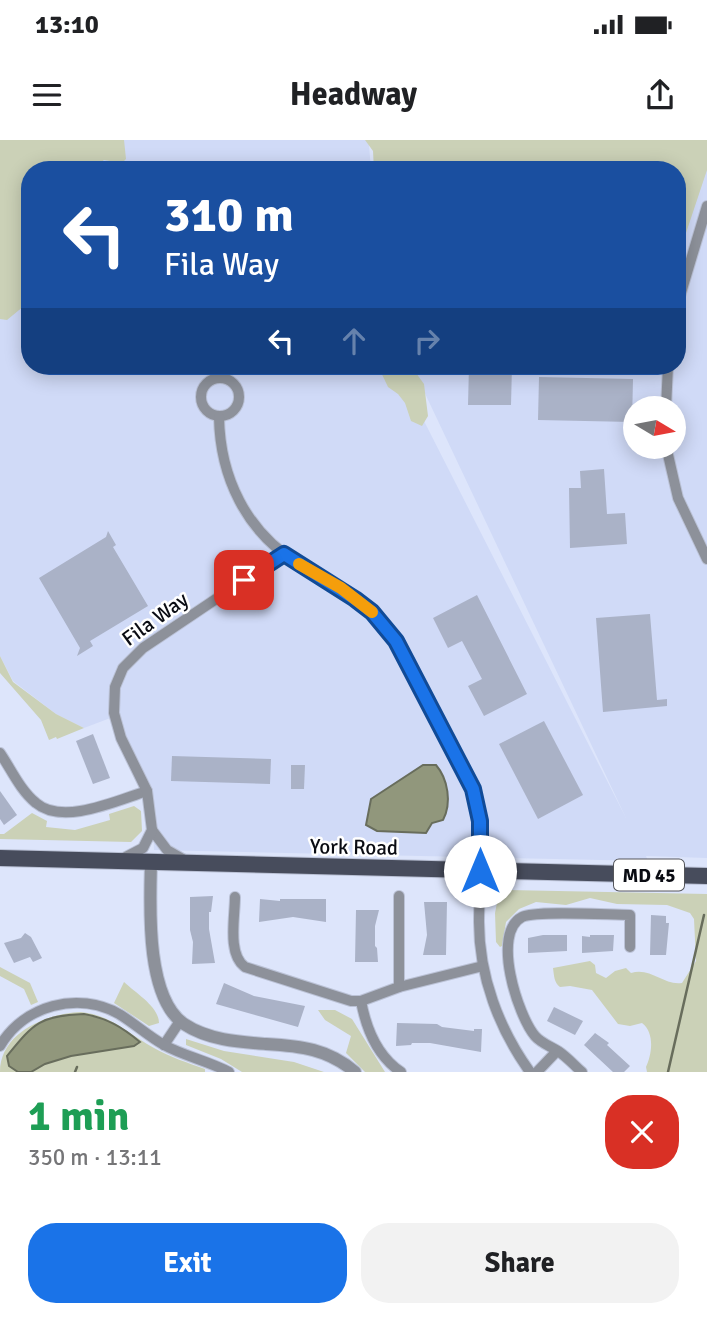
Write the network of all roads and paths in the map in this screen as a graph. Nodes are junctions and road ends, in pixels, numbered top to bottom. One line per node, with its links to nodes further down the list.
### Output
1 (707, 206): 2 (street)
2 (686, 276)
3 (668, 375): 4 (street)
4 (667, 396)
5 (219, 417): 7 (street)
6 (669, 459): 8 (street)
7 (284, 554): 10 (street, Fila Way); 16 (street)
8 (707, 559)
9 (0, 753): 10 (street)
10 (147, 791): 11 (street, Fila Way)
11 (152, 830): 13 (street); 15 (street)
12 (0, 858): 13 (main road, York Road / MD 45)
13 (118, 861): 14 (main road, York Road / MD 45)
14 (150, 862): 15 (main road, York Road / MD 45); 24 (street)
15 (191, 863): 16 (main road, York Road / MD 45)
16 (480, 871): 17 (main road, York Road / MD 45); 21 (street)
17 (707, 876)
18 (399, 896): 22 (street)
19 (235, 897): 23 (street)
20 (629, 947): 27 (street)
21 (483, 966): 22 (street); 31 (street)
22 (399, 987): 23 (street)
23 (361, 1001): 30 (street)
24 (180, 1021): 25 (street); 29 (street)
25 (164, 1045): 26 (street); 28 (street)
26 (0, 1046)
27 (557, 1051): 32 (street); 33 (street)
28 (229, 1072)
29 (355, 1072)
30 (401, 1072)
31 (530, 1072)
32 (537, 1072)
33 (582, 1072)

